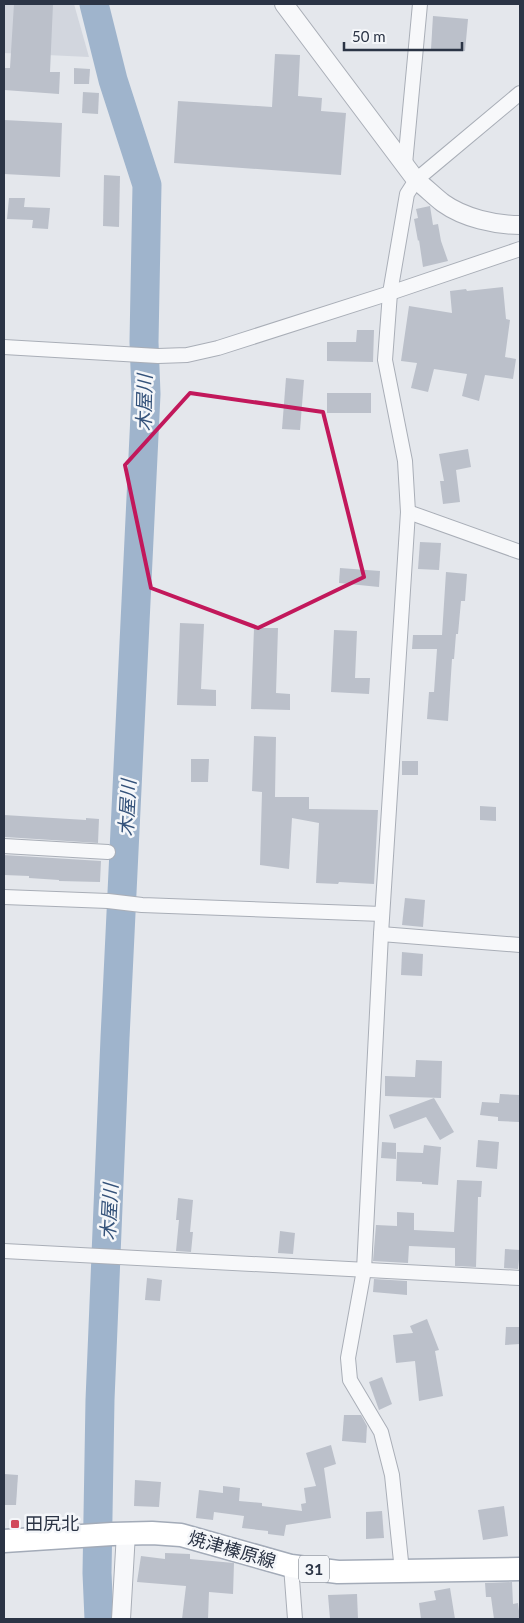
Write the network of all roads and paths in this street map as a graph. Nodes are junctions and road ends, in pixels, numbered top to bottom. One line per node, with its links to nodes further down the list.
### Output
1 (284, 4): 4 (street)
2 (420, 4): 4 (street)
3 (520, 93): 5 (street)
4 (405, 164): 5 (street)
5 (416, 180): 6 (street); 8 (street)
6 (520, 226)
7 (520, 249): 8 (street)
8 (390, 293): 9 (street); 10 (street)
9 (4, 347)
10 (408, 512): 11 (street); 15 (street)
11 (520, 552)
12 (4, 846): 13 (street)
13 (108, 852)
14 (4, 897): 15 (street)
15 (382, 914): 16 (street)
16 (381, 934): 17 (street); 19 (street)
17 (520, 946)
18 (4, 1252): 19 (street)
19 (364, 1270): 20 (street); 25 (street)
20 (520, 1278)
21 (119, 1534): 22 (main road, 焼津榛原線 / 31); 23 (main road, 焼津榛原線 / 31); 26 (street)
22 (4, 1541)
23 (291, 1566): 25 (main road, 焼津榛原線 / 31); 27 (street)
24 (520, 1569): 25 (main road, 焼津榛原線 / 31)
25 (402, 1571)
26 (121, 1619)
27 (295, 1619)

